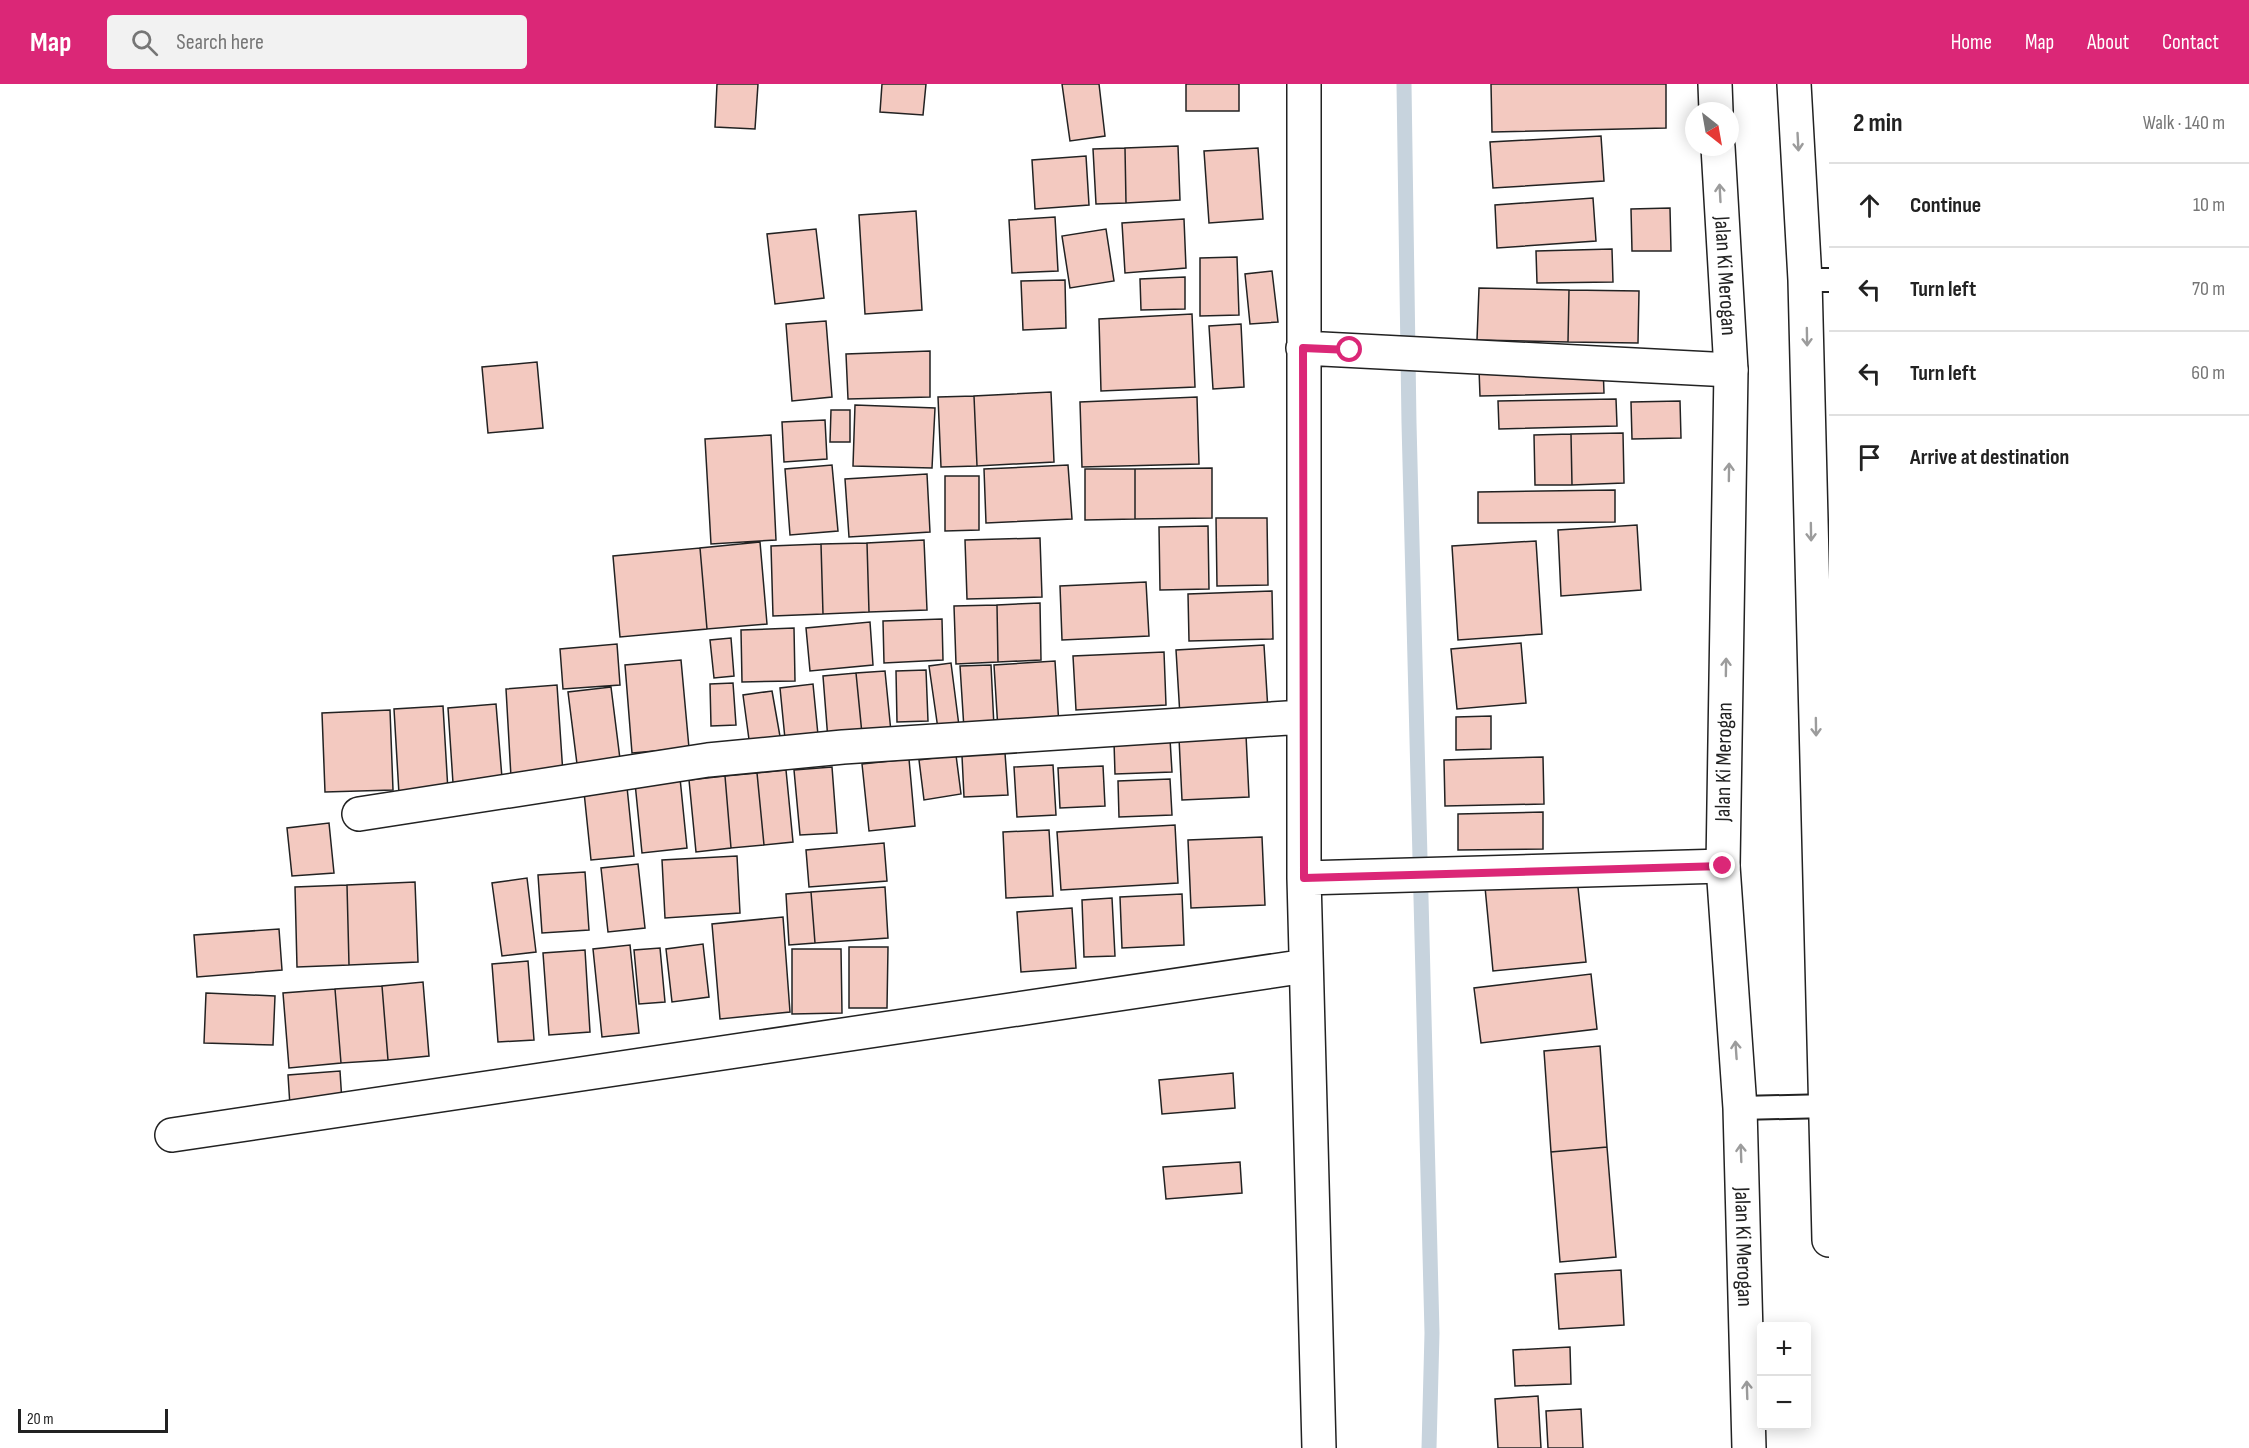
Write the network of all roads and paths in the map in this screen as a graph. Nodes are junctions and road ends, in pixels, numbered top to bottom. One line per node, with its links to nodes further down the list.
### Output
1 (1304, 84): 7 (main road)
2 (1715, 84): 4 (main road)
3 (1794, 84): 6 (main road, one-way to 6)
4 (1716, 102)
5 (1719, 156): 8 (main road, Jalan Ki Merogan, one-way to 5)
6 (1817, 280): 9 (main road, one-way to 9)
7 (1303, 348): 8 (main road); 10 (main road)
8 (1731, 370): 12 (main road, Jalan Ki Merogan, one-way to 8)
9 (1821, 634): 15 (main road, one-way to 15)
10 (1304, 717): 11 (main road); 13 (main road)
11 (359, 814)
12 (1723, 866): 13 (main road); 16 (main road, Jalan Ki Merogan, one-way to 12)
13 (1304, 878): 14 (main road)
14 (1306, 966): 17 (main road); 20 (main road)
15 (1827, 1106): 16 (lane); 18 (main road)
16 (1740, 1108): 21 (main road, Jalan Ki Merogan, one-way to 16)
17 (172, 1135)
18 (1829, 1222): 19 (main road)
19 (1829, 1240)
20 (1319, 1448)
21 (1749, 1448)

